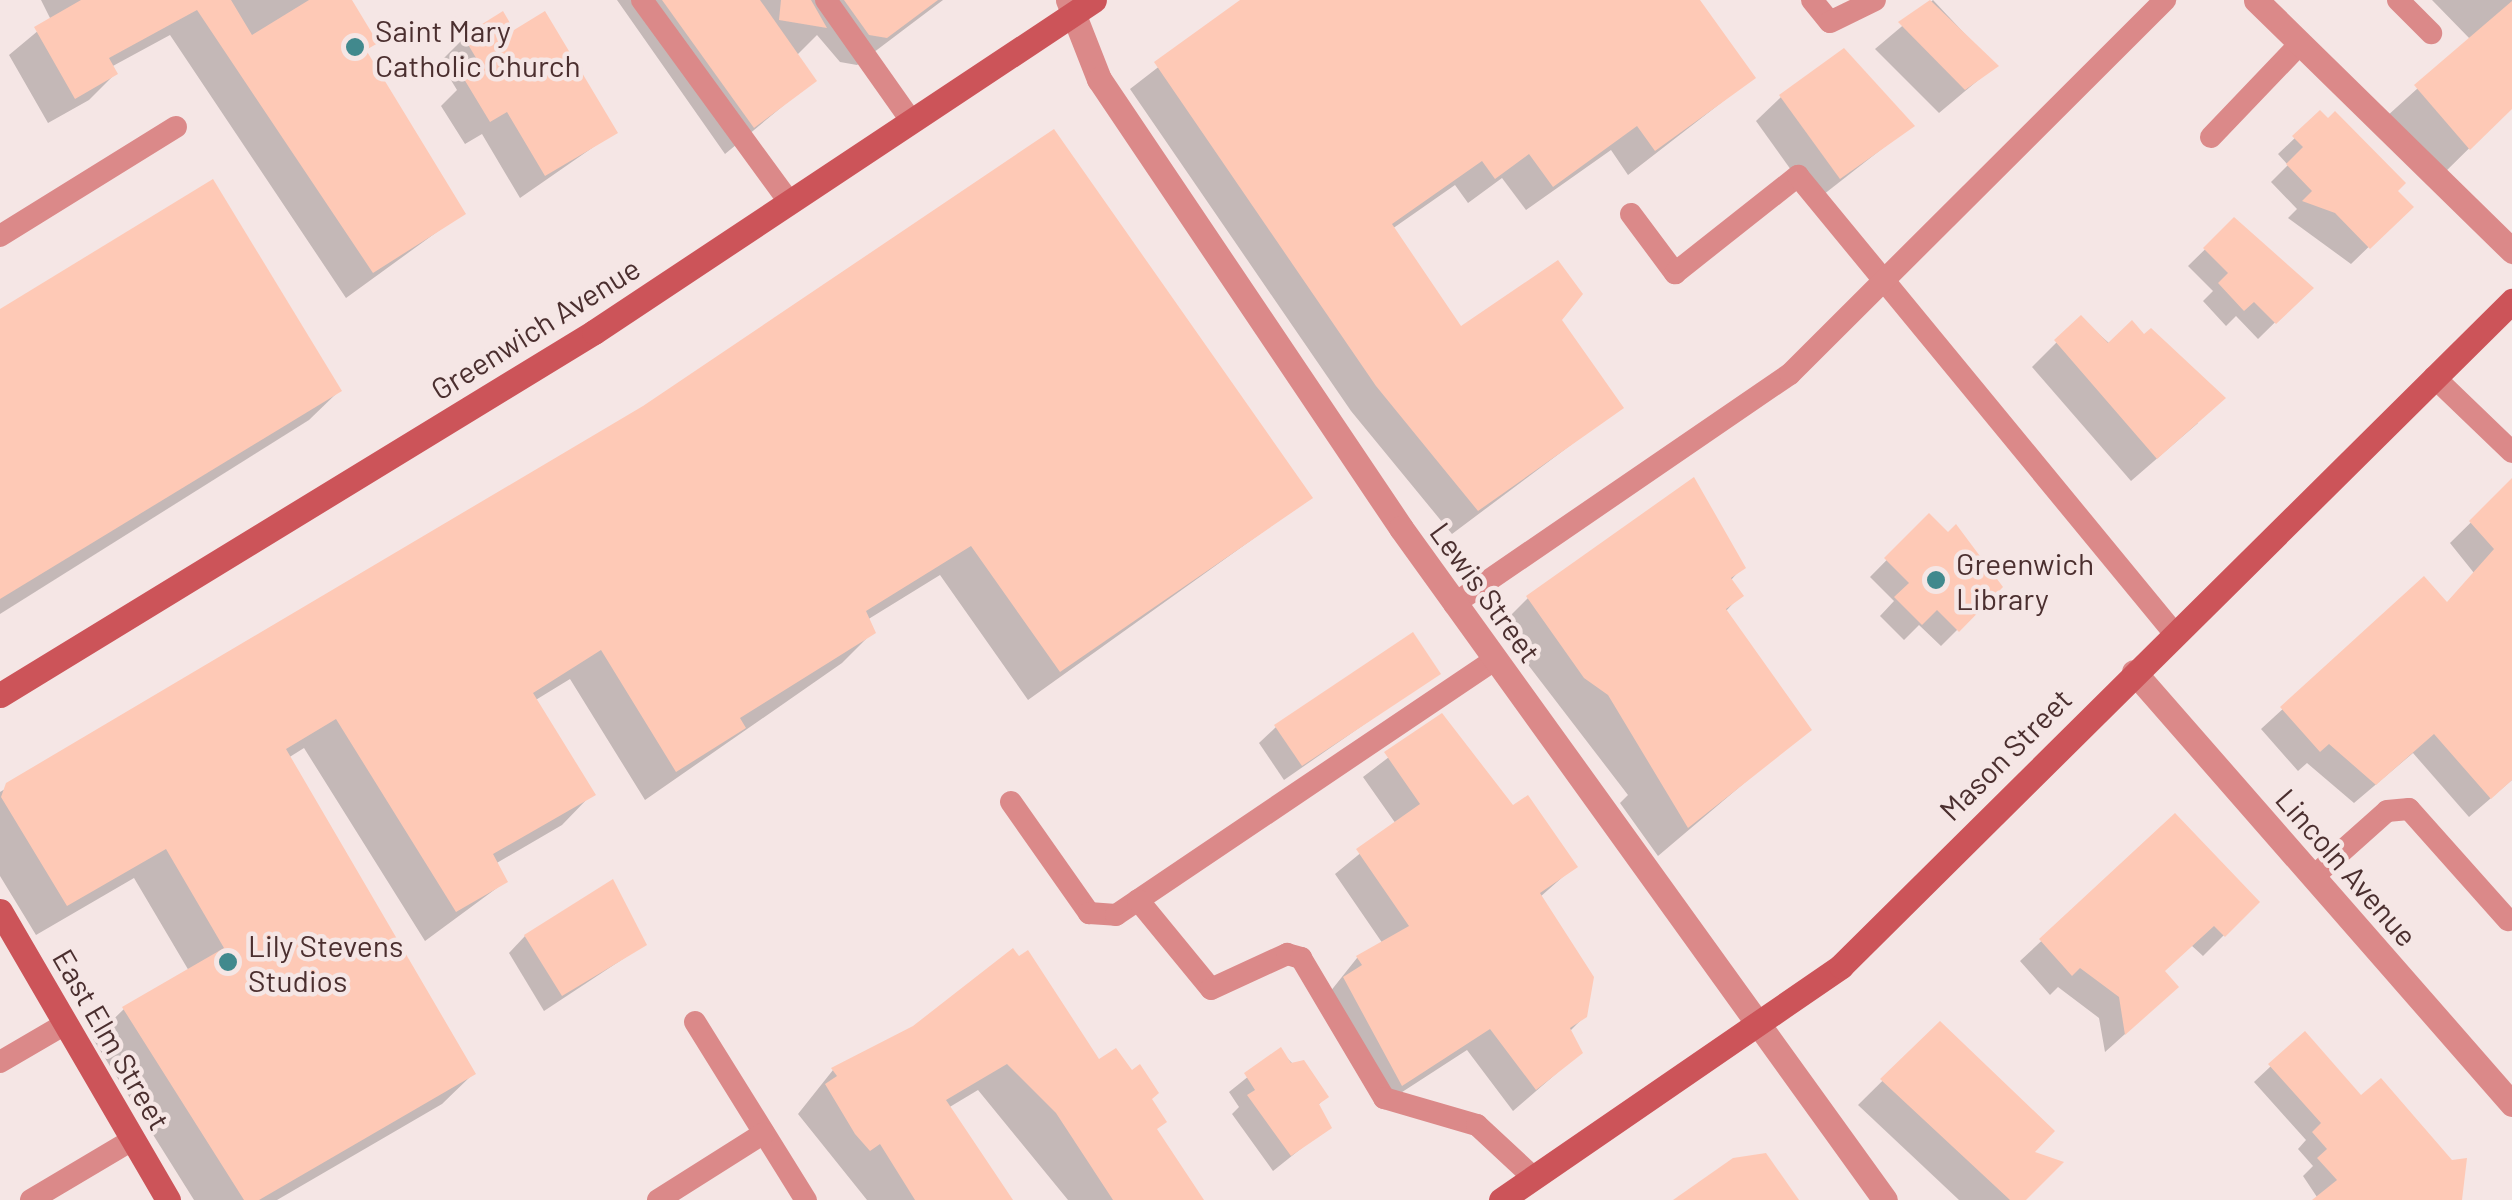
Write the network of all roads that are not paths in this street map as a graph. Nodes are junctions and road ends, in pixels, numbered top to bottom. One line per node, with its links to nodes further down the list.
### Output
1 (642, 0): 14 (lane)
2 (826, 0): 11 (lane)
3 (1812, 0): 4 (lane)
4 (1875, 0)
5 (2165, 0): 18 (lane)
6 (2398, 0): 9 (lane)
7 (2269, 4): 10 (street)
8 (1078, 5): 11 (street, Greenwich Avenue); 22 (street, Lewis Street)
9 (2431, 33)
10 (2300, 44): 13 (lane); 17 (street)
11 (912, 122): 14 (street, Greenwich Avenue)
12 (176, 127): 16 (lane)
13 (2211, 136)
14 (790, 203): 26 (street, Greenwich Avenue)
15 (1630, 214): 18 (lane)
16 (0, 236)
17 (2512, 251)
18 (1880, 285): 22 (lane); 23 (lane)
19 (2512, 301): 20 (street, Mason Street)
20 (2434, 377): 21 (lane); 23 (street, Mason Street)
21 (2512, 452)
22 (1454, 604): 24 (street, Lewis Street)
23 (2174, 634): 25 (street, Mason Street)
24 (1494, 660): 29 (lane); 34 (street, Lewis Street)
25 (2134, 672): 28 (street, Lincoln Avenue); 34 (street, Mason Street)
26 (0, 695)
27 (1011, 802): 29 (lane)
28 (2312, 877): 31 (lane); 36 (street, Lincoln Avenue)
29 (1138, 900): 39 (lane)
30 (0, 911): 33 (street, East Elm Street)
31 (2508, 920)
32 (695, 1022): 37 (lane)
33 (65, 1024): 35 (lane); 38 (street, East Elm Street)
34 (1759, 1025): 39 (street, Mason Street); 45 (street, Lewis Street)
35 (0, 1062)
36 (2512, 1104)
37 (764, 1133): 42 (lane); 43 (lane)
38 (132, 1140): 40 (lane); 41 (street, East Elm Street)
39 (1532, 1178): 44 (street, Mason Street)
40 (31, 1200)
41 (168, 1200)
42 (658, 1200)
43 (806, 1200)
44 (1501, 1200)
45 (1885, 1200)

